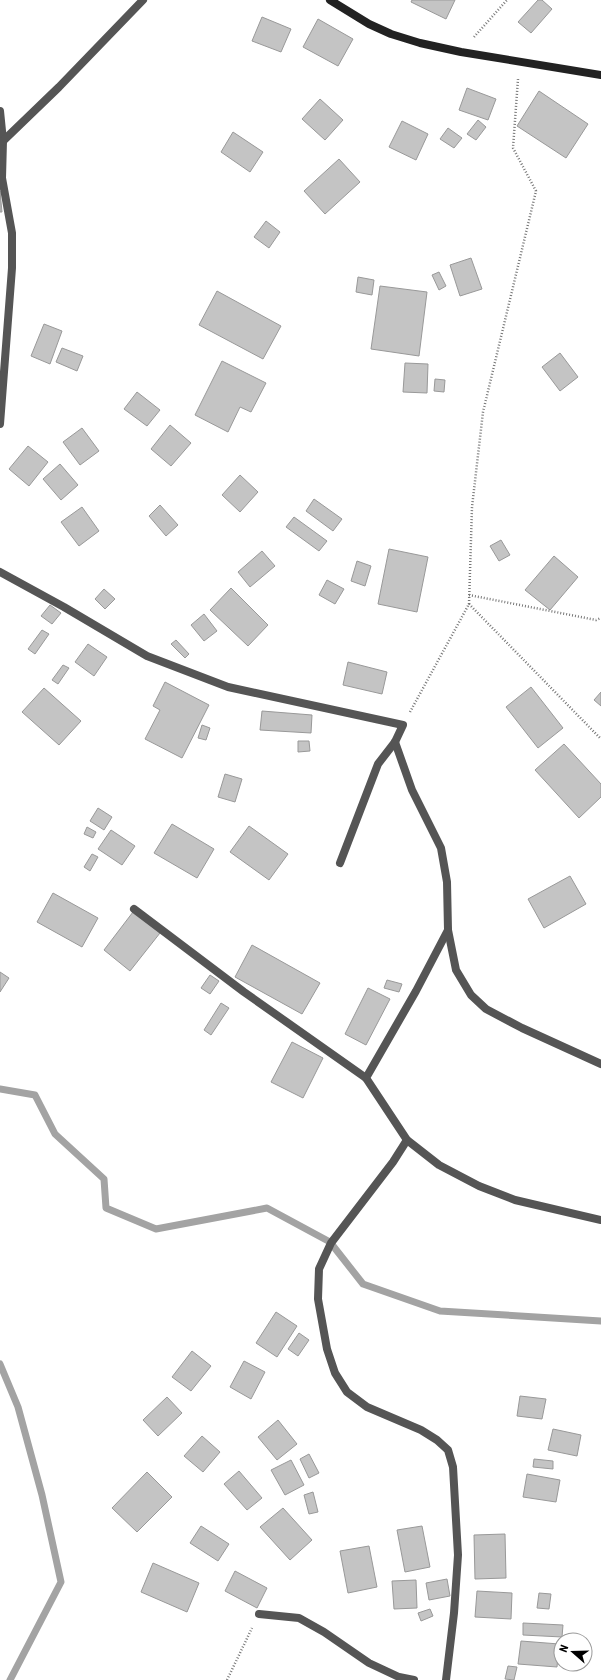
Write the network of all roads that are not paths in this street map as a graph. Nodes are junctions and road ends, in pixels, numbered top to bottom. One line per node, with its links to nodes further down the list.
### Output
1 (143, 0): 5 (street)
2 (330, 0): 3 (street)
3 (601, 75)
4 (0, 111): 5 (street)
5 (2, 141): 6 (street)
6 (0, 424)
7 (0, 572): 8 (street)
8 (395, 742): 9 (street); 11 (street)
9 (340, 863)
10 (134, 909): 13 (street)
11 (448, 930): 12 (street); 13 (street)
12 (601, 1064)
13 (366, 1078): 14 (street)
14 (407, 1140): 15 (street); 18 (street)
15 (601, 1220)
16 (259, 1614): 17 (street)
17 (414, 1680)
18 (446, 1680)

